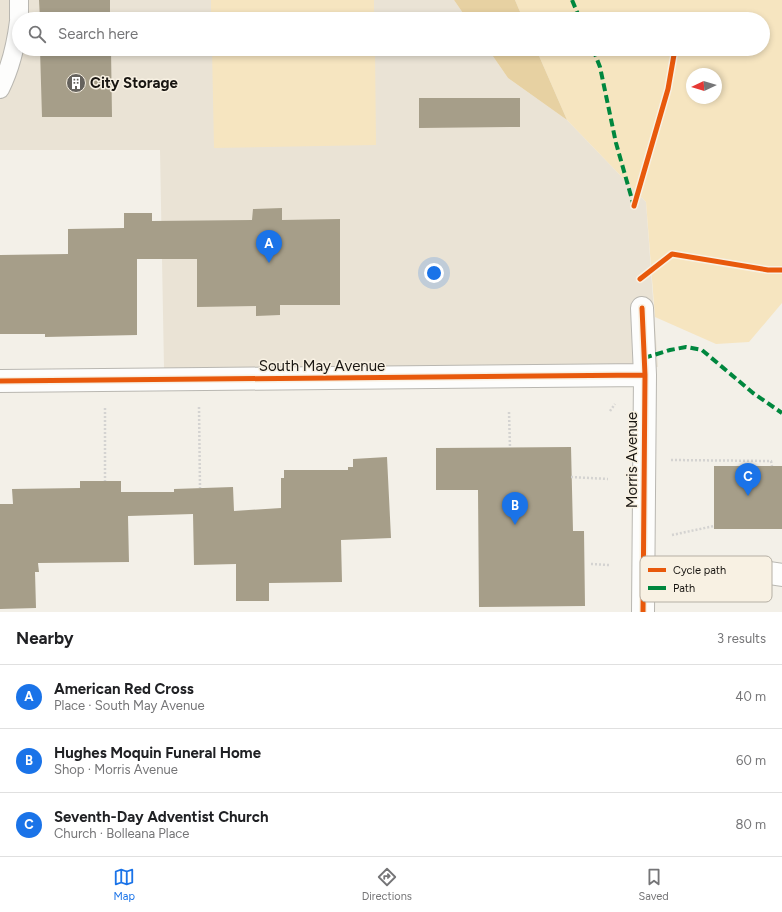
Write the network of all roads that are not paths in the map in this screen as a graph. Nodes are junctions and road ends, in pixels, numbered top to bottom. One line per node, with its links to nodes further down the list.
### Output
1 (19, 0): 2 (lane)
2 (19, 12)
3 (13, 56): 4 (lane)
4 (0, 89)
5 (642, 308): 6 (street, Morris Avenue)
6 (645, 376): 7 (street, South May Avenue); 8 (street, Morris Avenue)
7 (0, 381)
8 (644, 556)
9 (772, 573): 10 (street)
10 (782, 575)
11 (643, 602): 12 (street, Morris Avenue)
12 (643, 612)

